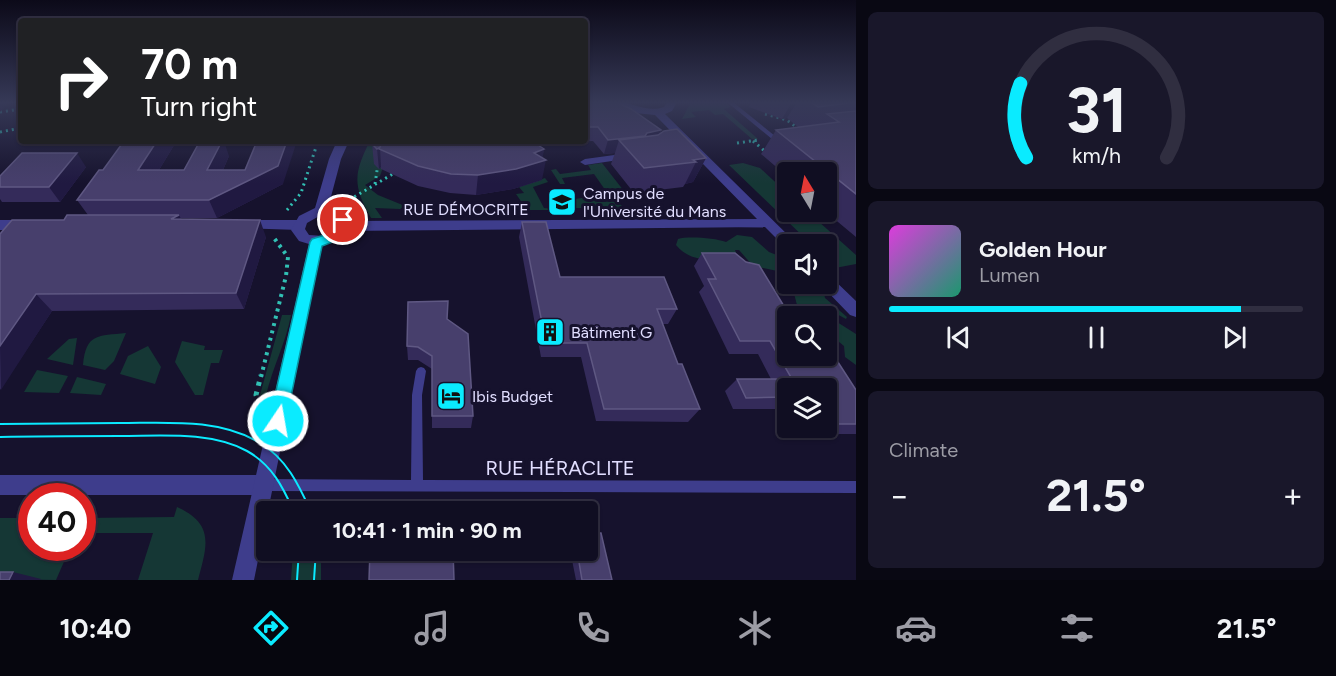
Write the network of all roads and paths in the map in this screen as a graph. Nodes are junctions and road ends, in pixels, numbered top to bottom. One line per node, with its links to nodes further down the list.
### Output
1 (15, 129): 5 (path)
2 (674, 129): 19 (street)
3 (763, 129): 6 (lane)
4 (799, 129): 6 (path)
5 (0, 132)
6 (806, 134)
7 (753, 141): 10 (path)
8 (317, 144): 18 (path)
9 (342, 144): 17 (street)
10 (767, 153)
11 (637, 155): 13 (street)
12 (380, 159): 15 (path)
13 (585, 162)
14 (404, 167): 15 (path)
15 (375, 184): 16 (path)
16 (344, 203)
17 (321, 211): 23 (street); 24 (street)
18 (280, 215)
19 (768, 223): 24 (street, RUE DÉMOCRITE); 26 (street)
20 (0, 225): 21 (street)
21 (47, 225)
22 (225, 225): 23 (street)
23 (299, 225): 27 (street)
24 (344, 226): 27 (street)
25 (270, 232): 31 (path)
26 (780, 234)
27 (316, 242): 33 (street)
28 (837, 292): 29 (street)
29 (856, 311)
30 (421, 371): 34 (lane)
31 (260, 421)
32 (0, 485): 33 (street)
33 (264, 485): 34 (lane, RUE HÉRACLITE); 36 (street)
34 (417, 486): 35 (lane, RUE HÉRACLITE)
35 (856, 487)
36 (243, 580)

